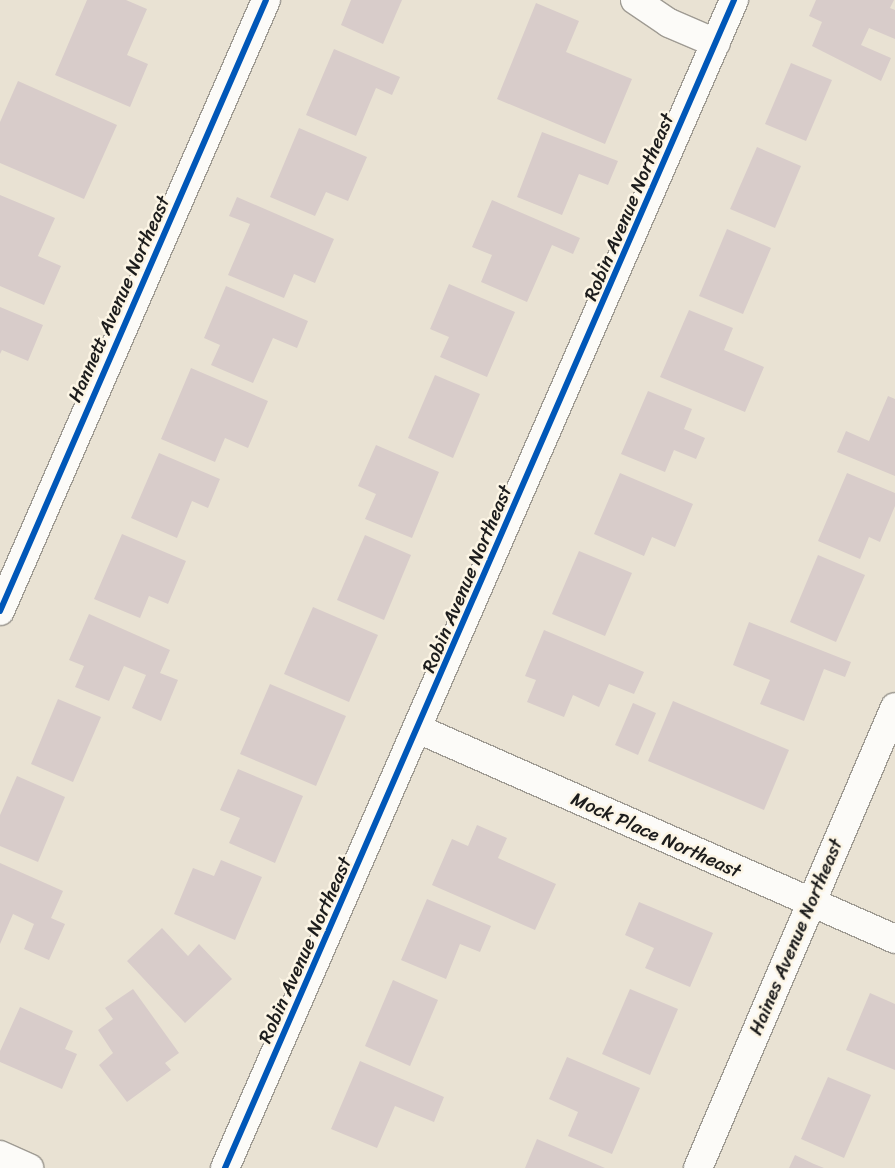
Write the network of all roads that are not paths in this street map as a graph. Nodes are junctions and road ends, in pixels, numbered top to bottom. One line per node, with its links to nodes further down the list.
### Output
1 (266, 0): 5 (street, Hannett Avenue Northeast)
2 (635, 0): 4 (street)
3 (734, 0): 4 (street, Robin Avenue Northeast)
4 (716, 43): 7 (street, Robin Avenue Northeast)
5 (0, 611)
6 (895, 707): 8 (street, Haines Avenue Northeast)
7 (418, 729): 8 (street, Mock Place Northeast); 12 (street, Robin Avenue Northeast)
8 (810, 903): 9 (street, Mock Place Northeast); 13 (street, Haines Avenue Northeast)
9 (895, 939)
10 (0, 1155): 11 (street)
11 (29, 1168)
12 (225, 1168)
13 (698, 1168)

